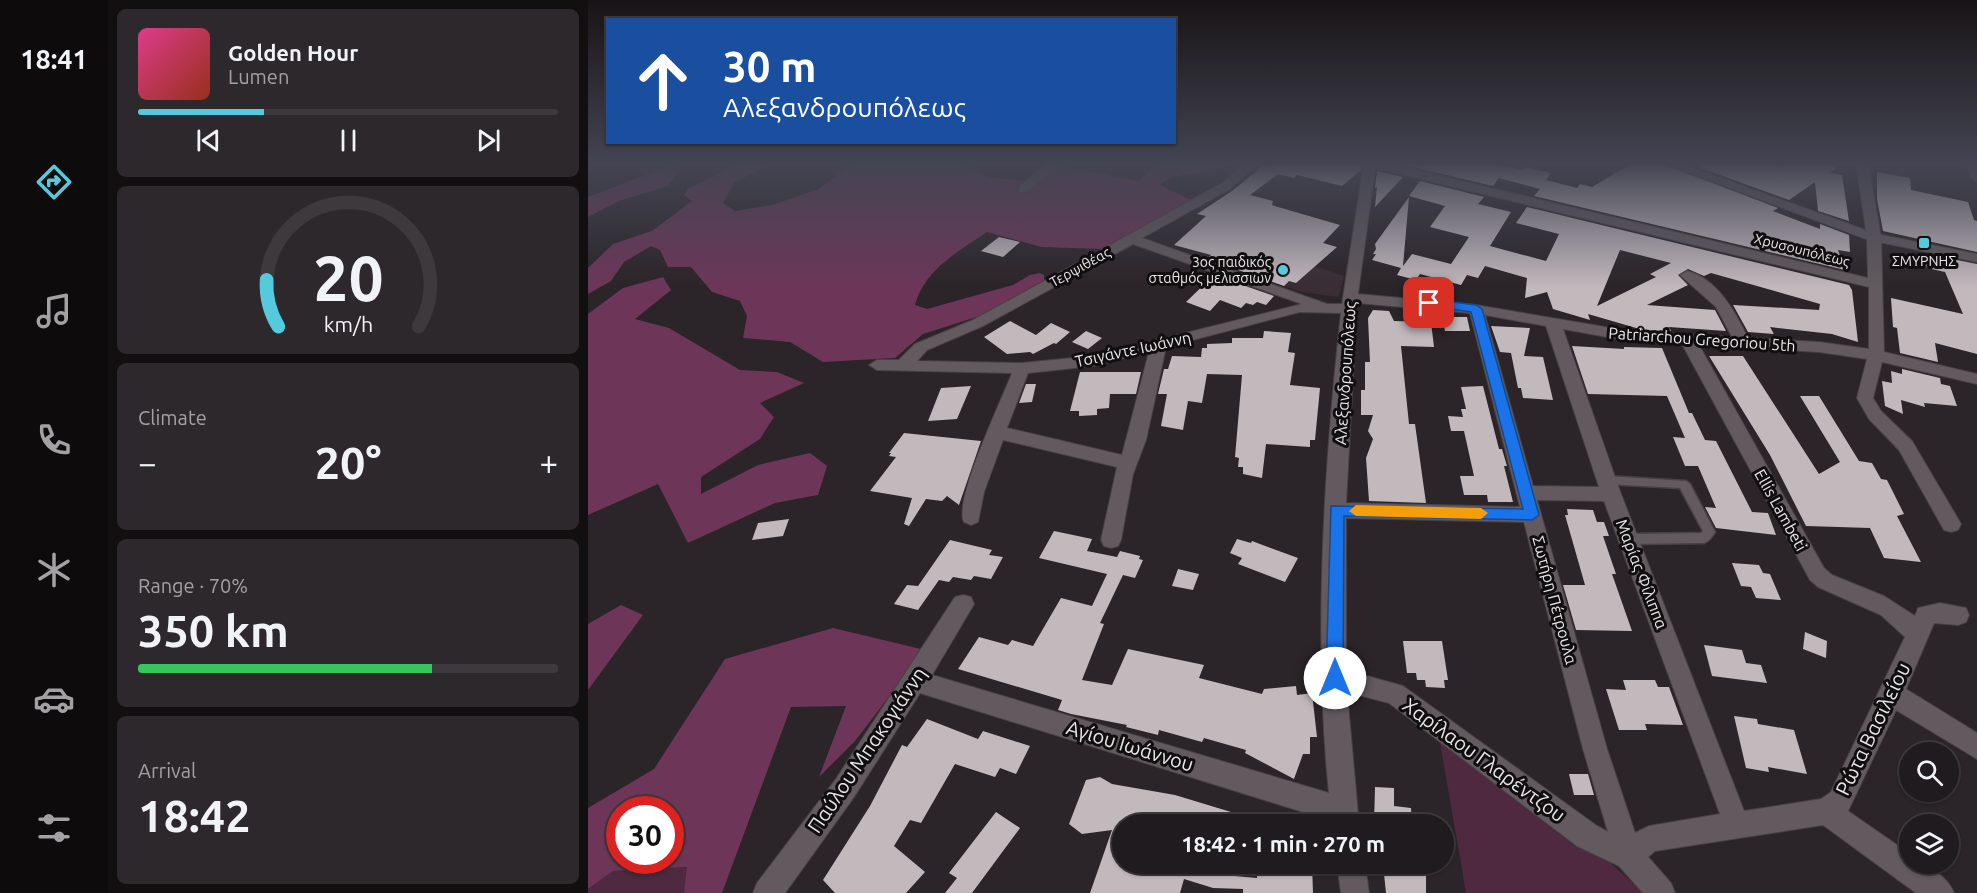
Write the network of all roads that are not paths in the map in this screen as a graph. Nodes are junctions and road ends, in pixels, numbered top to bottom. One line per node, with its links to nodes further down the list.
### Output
1 (1191, 205): 7 (street, Τερψιθέας)
2 (1361, 205): 11 (street, Αλεξανδρουπόλεως)
3 (1549, 205): 10 (street, Χρυσουπόλεως)
4 (1784, 205): 6 (street)
5 (1869, 205): 6 (street)
6 (1874, 237): 8 (street); 10 (street)
7 (1132, 239): 12 (street); 20 (street, Τερψιθέας)
8 (1977, 258)
9 (1687, 275): 16 (street)
10 (1876, 284): 18 (street)
11 (1349, 303): 12 (street, Τσιγάντε Ιωάννη); 13 (street, Patriarchou Gregoriou 5th); 27 (street, Αλεξανδρουπόλεως)
12 (1325, 307): 17 (street, Τσιγάντε Ιωάννη)
13 (1476, 309): 14 (street, Patriarchou Gregoriou 5th); 26 (street, Σωτήρη Πέτρουλα)
14 (1553, 323): 15 (street, Patriarchou Gregoriou 5th); 25 (street, Μαρίας Φίλιππα)
15 (1688, 340): 16 (street, Patriarchou Gregoriou 5th); 35 (street, Ellis Lambeti)
16 (1742, 343): 18 (street, Patriarchou Gregoriou 5th)
17 (1158, 346): 21 (street, Τσιγάντε Ιωάννη); 24 (street)
18 (1876, 355): 22 (street, Patriarchou Gregoriou 5th); 30 (street)
19 (878, 365): 20 (street, Τσιγάντε Ιωάννη)
20 (904, 365): 21 (street, Τσιγάντε Ιωάννη)
21 (1022, 368): 23 (street)
22 (1977, 379)
23 (998, 432): 24 (street); 29 (street)
24 (1129, 463): 32 (street)
25 (1609, 487): 26 (street); 31 (street, Μαρίας Φίλιππα); 31 (lane)
26 (1526, 493): 28 (street, Σωτήρη Πέτρουλα)
27 (1336, 510): 28 (street); 36 (street, Αλεξανδρουπόλεως)
28 (1532, 515): 44 (street, Σωτήρη Πέτρουλα)
29 (970, 518)
30 (1952, 524)
31 (1630, 539): 43 (street, Μαρίας Φίλιππα)
32 (1111, 540)
33 (963, 604): 37 (street, Παύλου Μπακογιάννη)
34 (1958, 615): 35 (street, Ρώτα Βασιλείου)
35 (1917, 636): 38 (street, Ρώτα Βασιλείου)
36 (1335, 678): 42 (street, Αλεξανδρουπόλεως); 44 (street, Χαρίλαου Γλαρέντζου)
37 (915, 681): 41 (street, Αγίου Ιωάννου); 46 (street, Παύλου Μπακογιάννη)
38 (1892, 694): 39 (street); 40 (street, Ρώτα Βασιλείου)
39 (1977, 747)
40 (1826, 811): 43 (street, Ρώτα Βασιλείου); 49 (street)
41 (1332, 814)
42 (1345, 814)
43 (1736, 823): 44 (street, Ρώτα Βασιλείου)
44 (1629, 856): 48 (street)
45 (1353, 874): 47 (street)
46 (773, 890)
47 (1355, 893)
48 (1661, 893)
49 (1940, 893)

